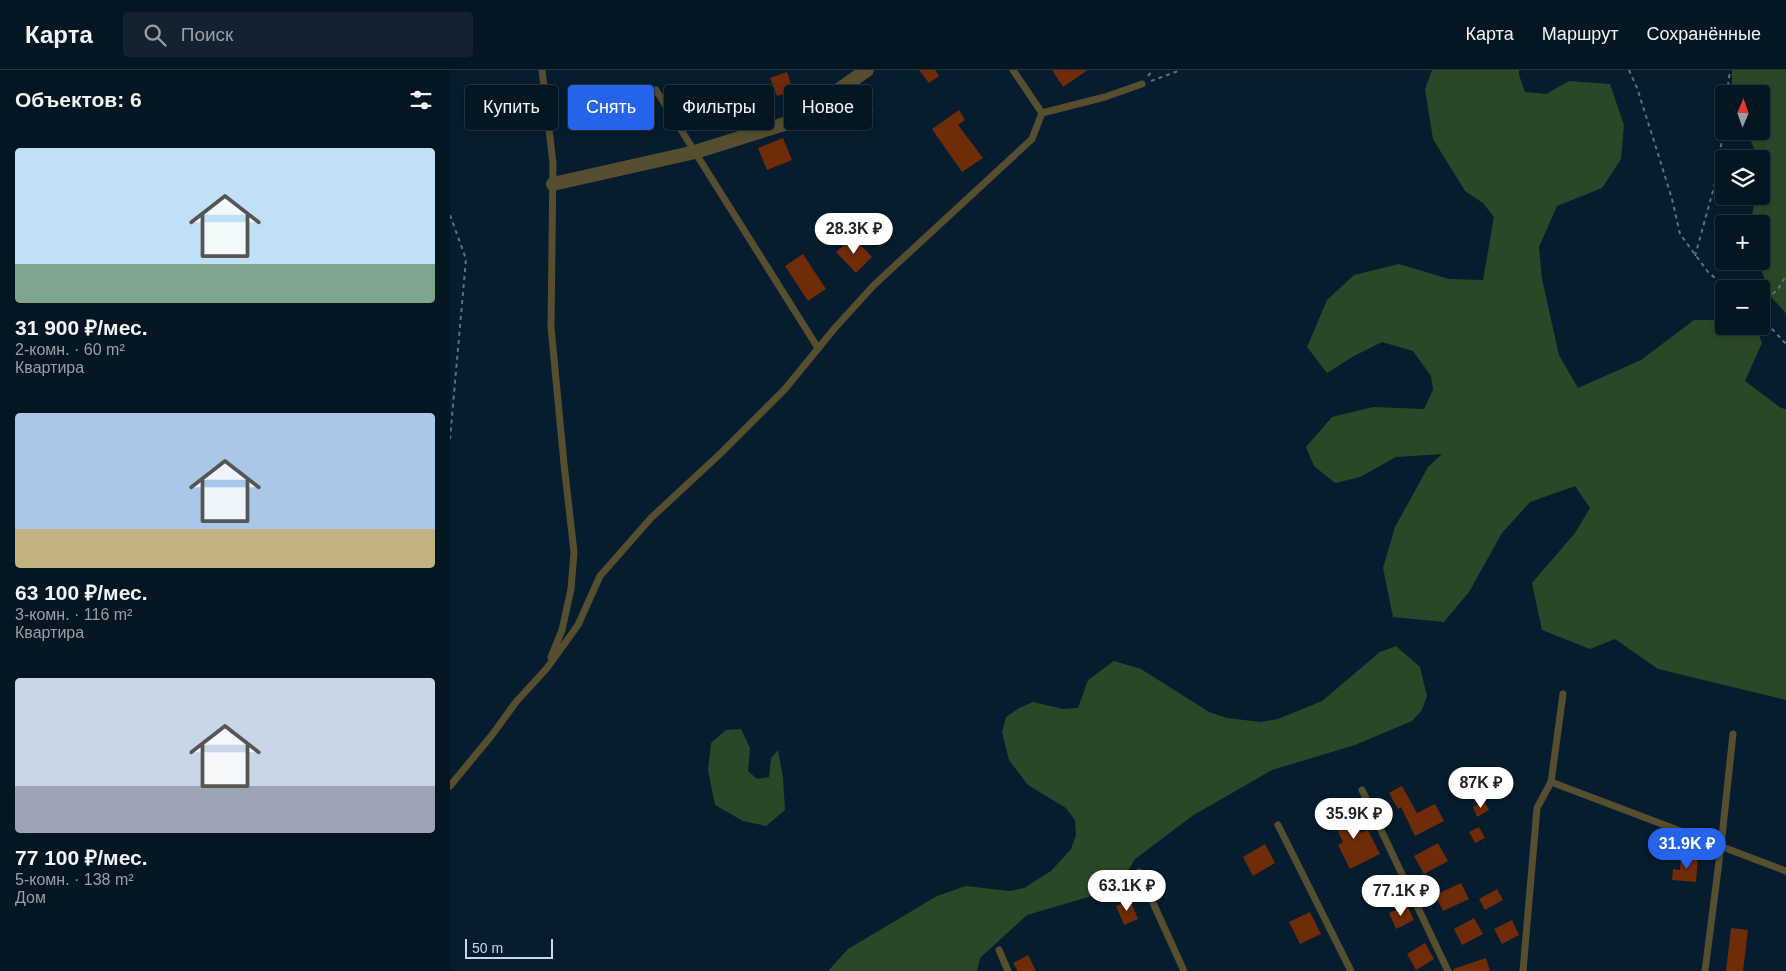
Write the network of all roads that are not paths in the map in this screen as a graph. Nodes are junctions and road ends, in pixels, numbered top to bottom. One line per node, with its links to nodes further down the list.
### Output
1 (542, 70): 8 (lane)
2 (867, 70): 7 (street)
3 (1012, 70): 6 (lane)
4 (1142, 84): 6 (lane)
5 (656, 90): 7 (lane)
6 (1042, 113): 9 (lane)
7 (695, 152): 8 (street); 9 (lane)
8 (553, 184): 10 (lane)
9 (818, 348): 10 (lane)
10 (547, 668): 14 (lane)
11 (1563, 694): 13 (lane)
12 (1734, 734): 17 (lane)
13 (1551, 782): 17 (lane); 25 (lane)
14 (450, 786)
15 (1362, 790): 24 (lane)
16 (1278, 825): 23 (lane)
17 (1722, 846): 18 (lane); 26 (lane)
18 (1786, 871)
19 (1139, 872): 22 (lane)
20 (999, 950): 21 (lane)
21 (1008, 971)
22 (1184, 971)
23 (1351, 971)
24 (1448, 971)
25 (1523, 971)
26 (1705, 971)

